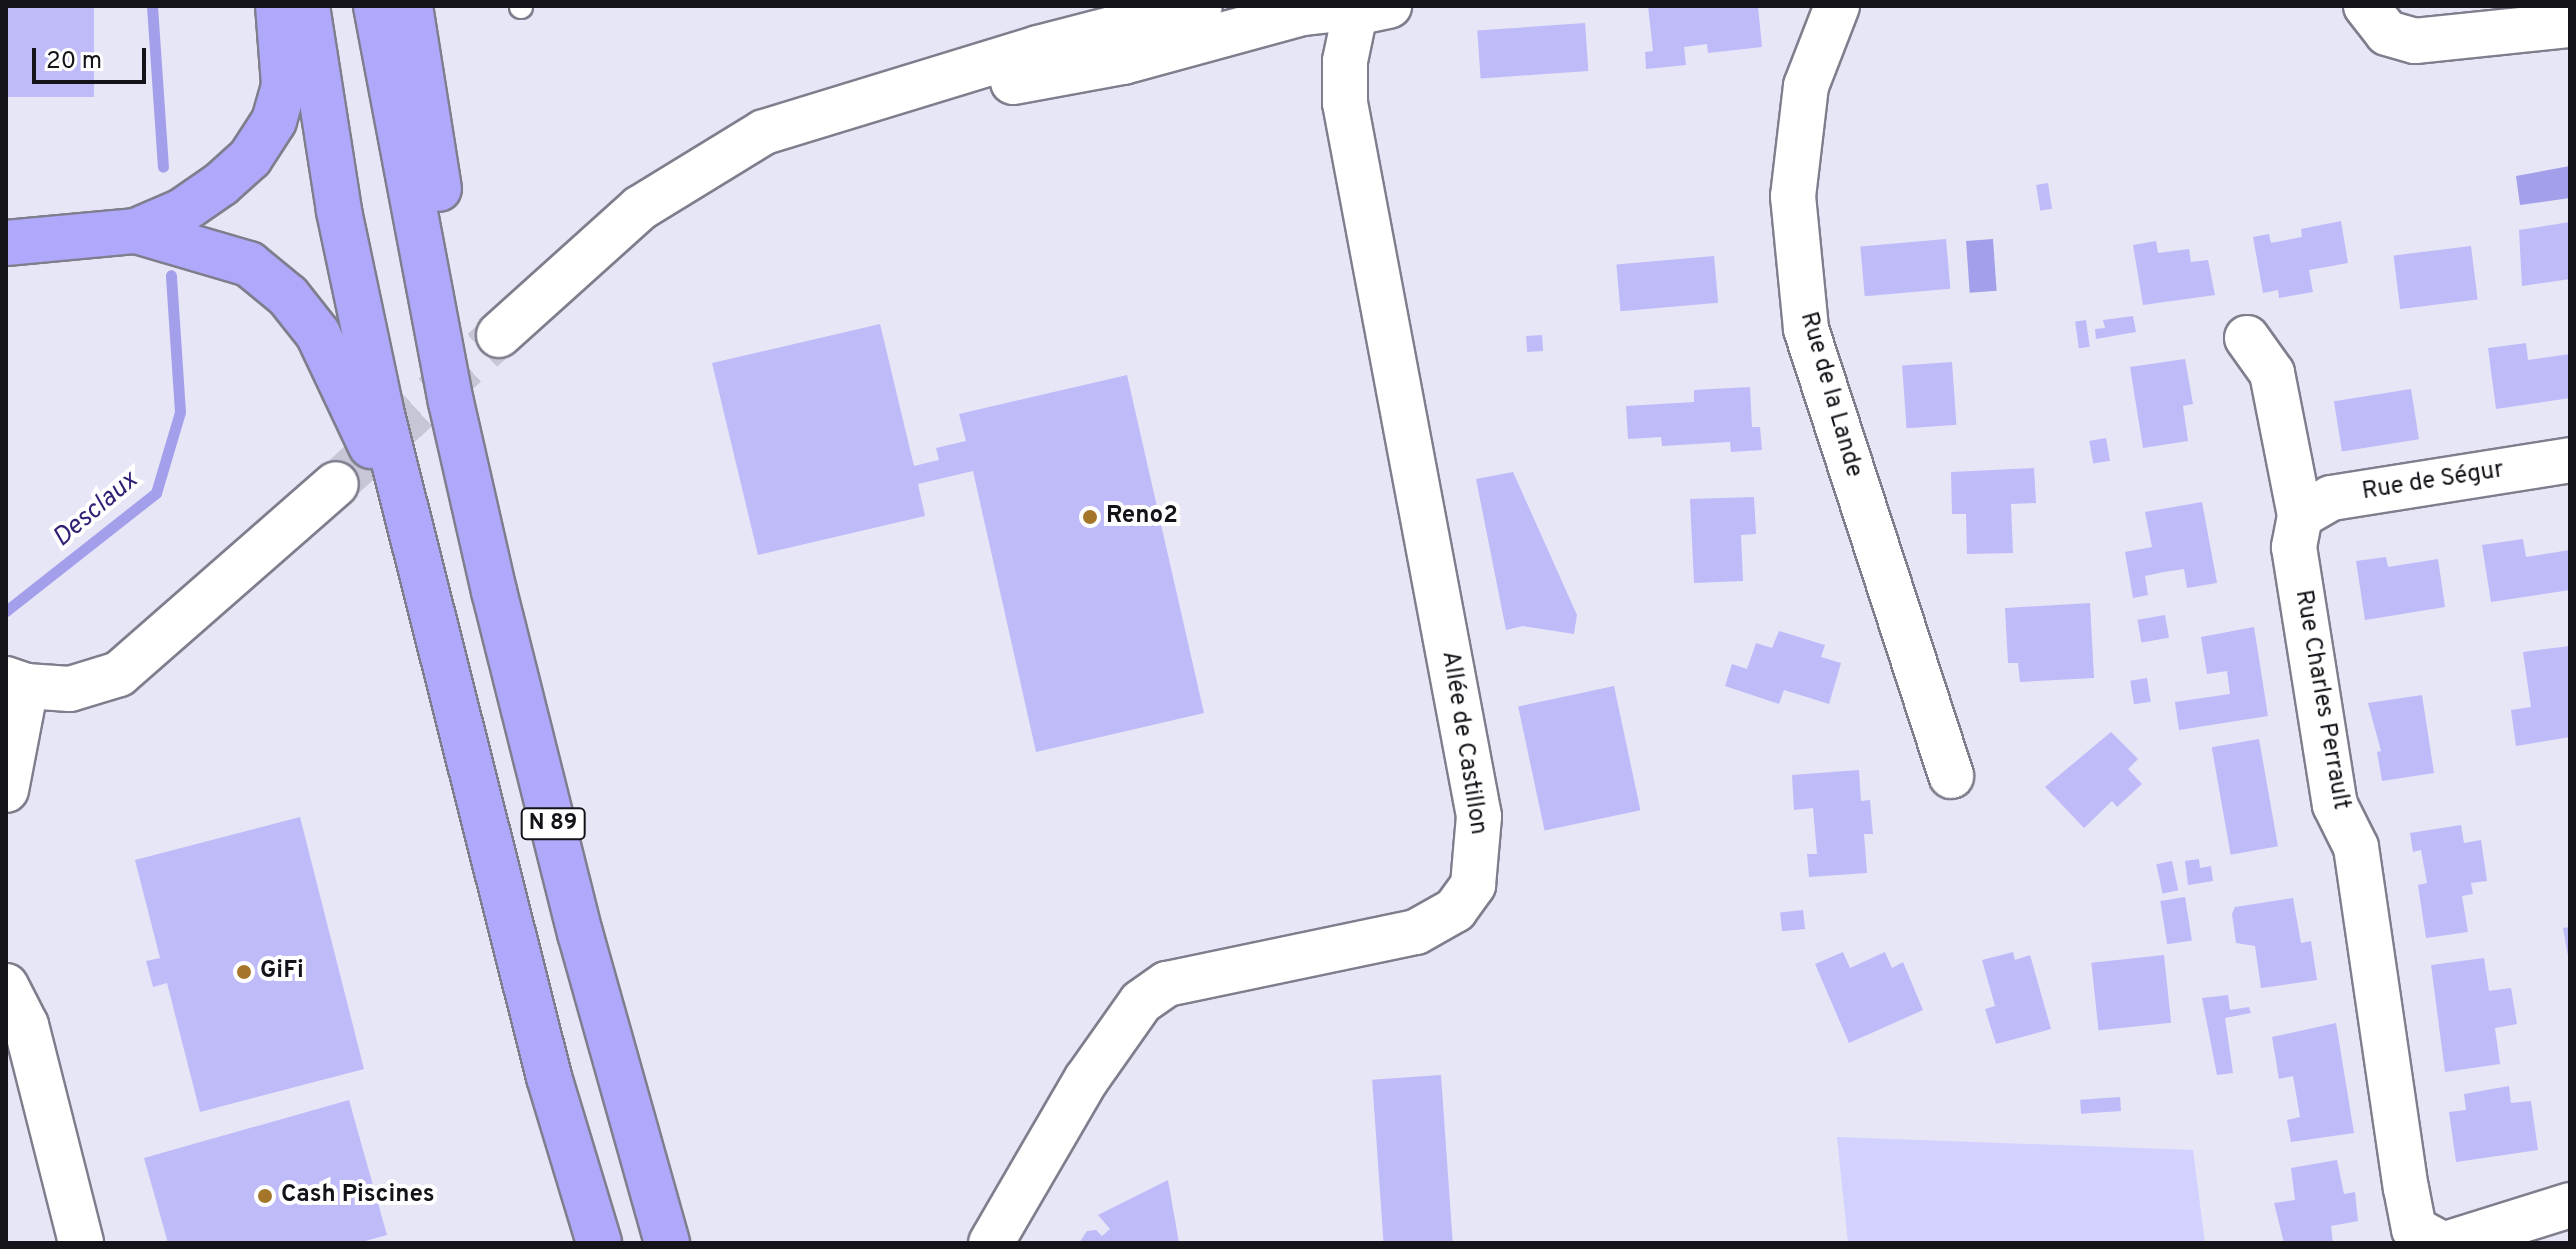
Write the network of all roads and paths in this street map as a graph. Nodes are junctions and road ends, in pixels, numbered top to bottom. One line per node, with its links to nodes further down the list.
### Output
1 (278, 6): 11 (highway)
2 (307, 6): 19 (highway, N 89)
3 (376, 6): 15 (highway, N 89)
4 (410, 6): 15 (highway)
5 (1200, 6): 10 (street)
6 (1837, 6): 21 (street, Rue de la Lande)
7 (2366, 6): 9 (street)
8 (1354, 8): 10 (street); 29 (street, Allée de Castillon)
9 (2570, 25)
10 (907, 90): 13 (street)
11 (136, 231): 12 (highway); 19 (highway)
12 (6, 243)
13 (499, 335)
14 (2247, 338): 18 (street, Rue Charles Perrault)
15 (451, 402): 28 (highway, N 89)
16 (2570, 460): 18 (street, Rue de Ségur)
17 (336, 484): 20 (street)
18 (2300, 516): 25 (street, Rue Charles Perrault)
19 (409, 525): 27 (highway, N 89)
20 (16, 682): 22 (street)
21 (1951, 776)
22 (6, 790)
23 (6, 986): 26 (street)
24 (2570, 1205): 25 (street, Rue Charles Perrault)
25 (2427, 1239)
26 (81, 1243)
27 (599, 1243)
28 (667, 1243)
29 (991, 1243)

